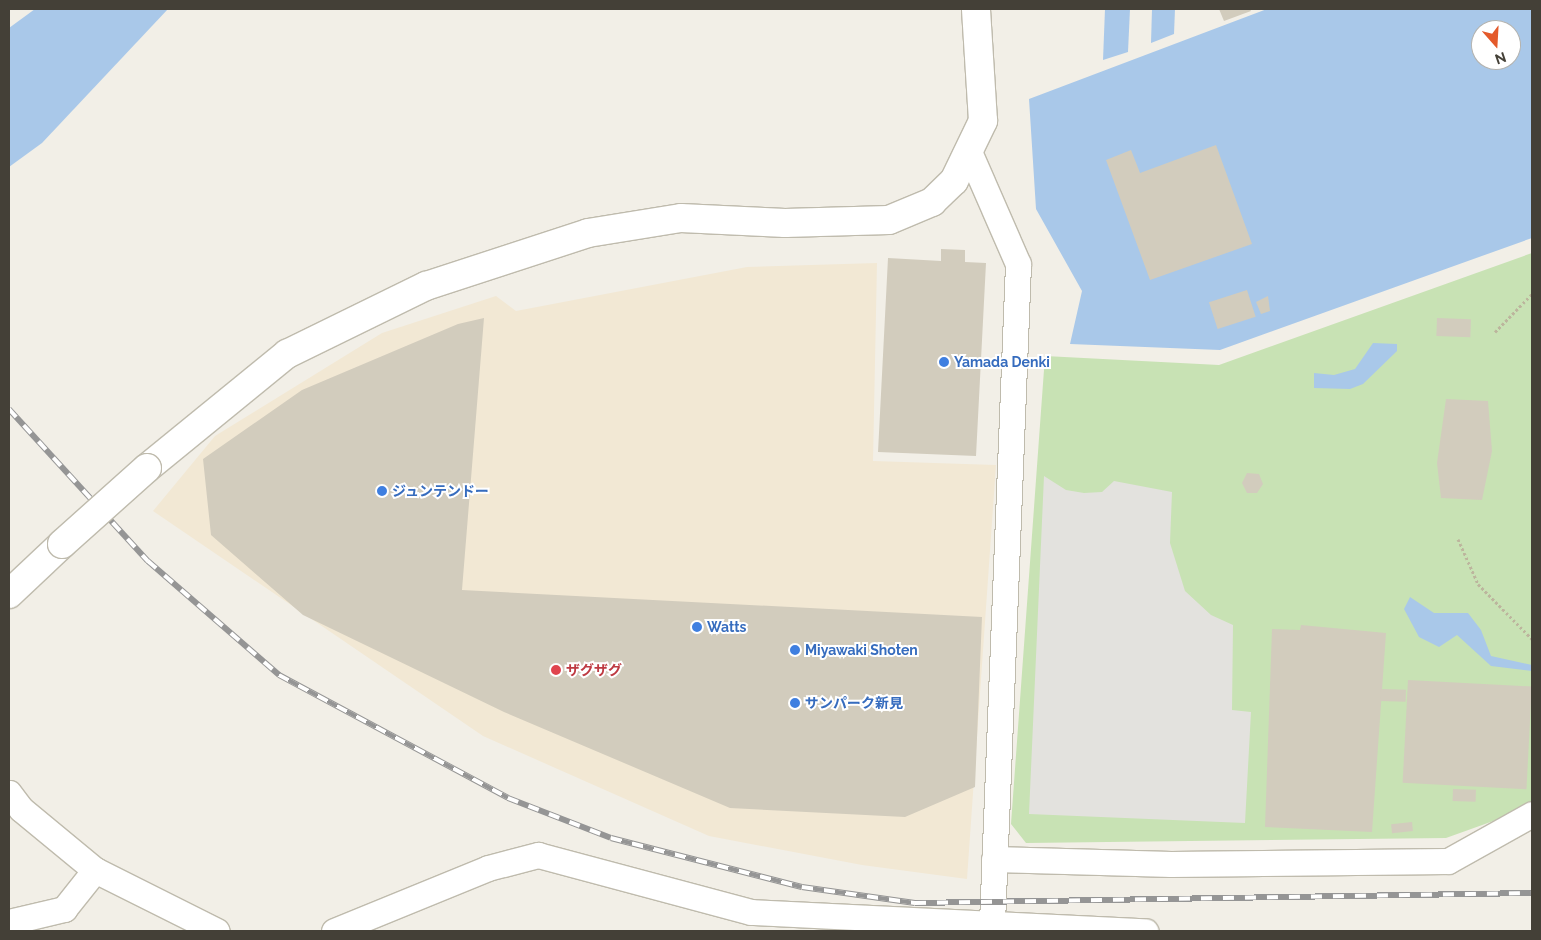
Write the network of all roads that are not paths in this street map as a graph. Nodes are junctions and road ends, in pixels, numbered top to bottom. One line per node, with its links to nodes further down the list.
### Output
1 (976, 9): 2 (street)
2 (970, 154): 3 (street, bridge); 6 (street)
3 (9, 594)
4 (9, 793): 7 (street)
5 (1532, 814): 6 (street)
6 (994, 859): 9 (street)
7 (95, 870): 8 (street); 10 (street)
8 (9, 922)
9 (992, 924): 11 (street); 12 (street)
10 (217, 931)
11 (334, 931)
12 (1146, 931)

